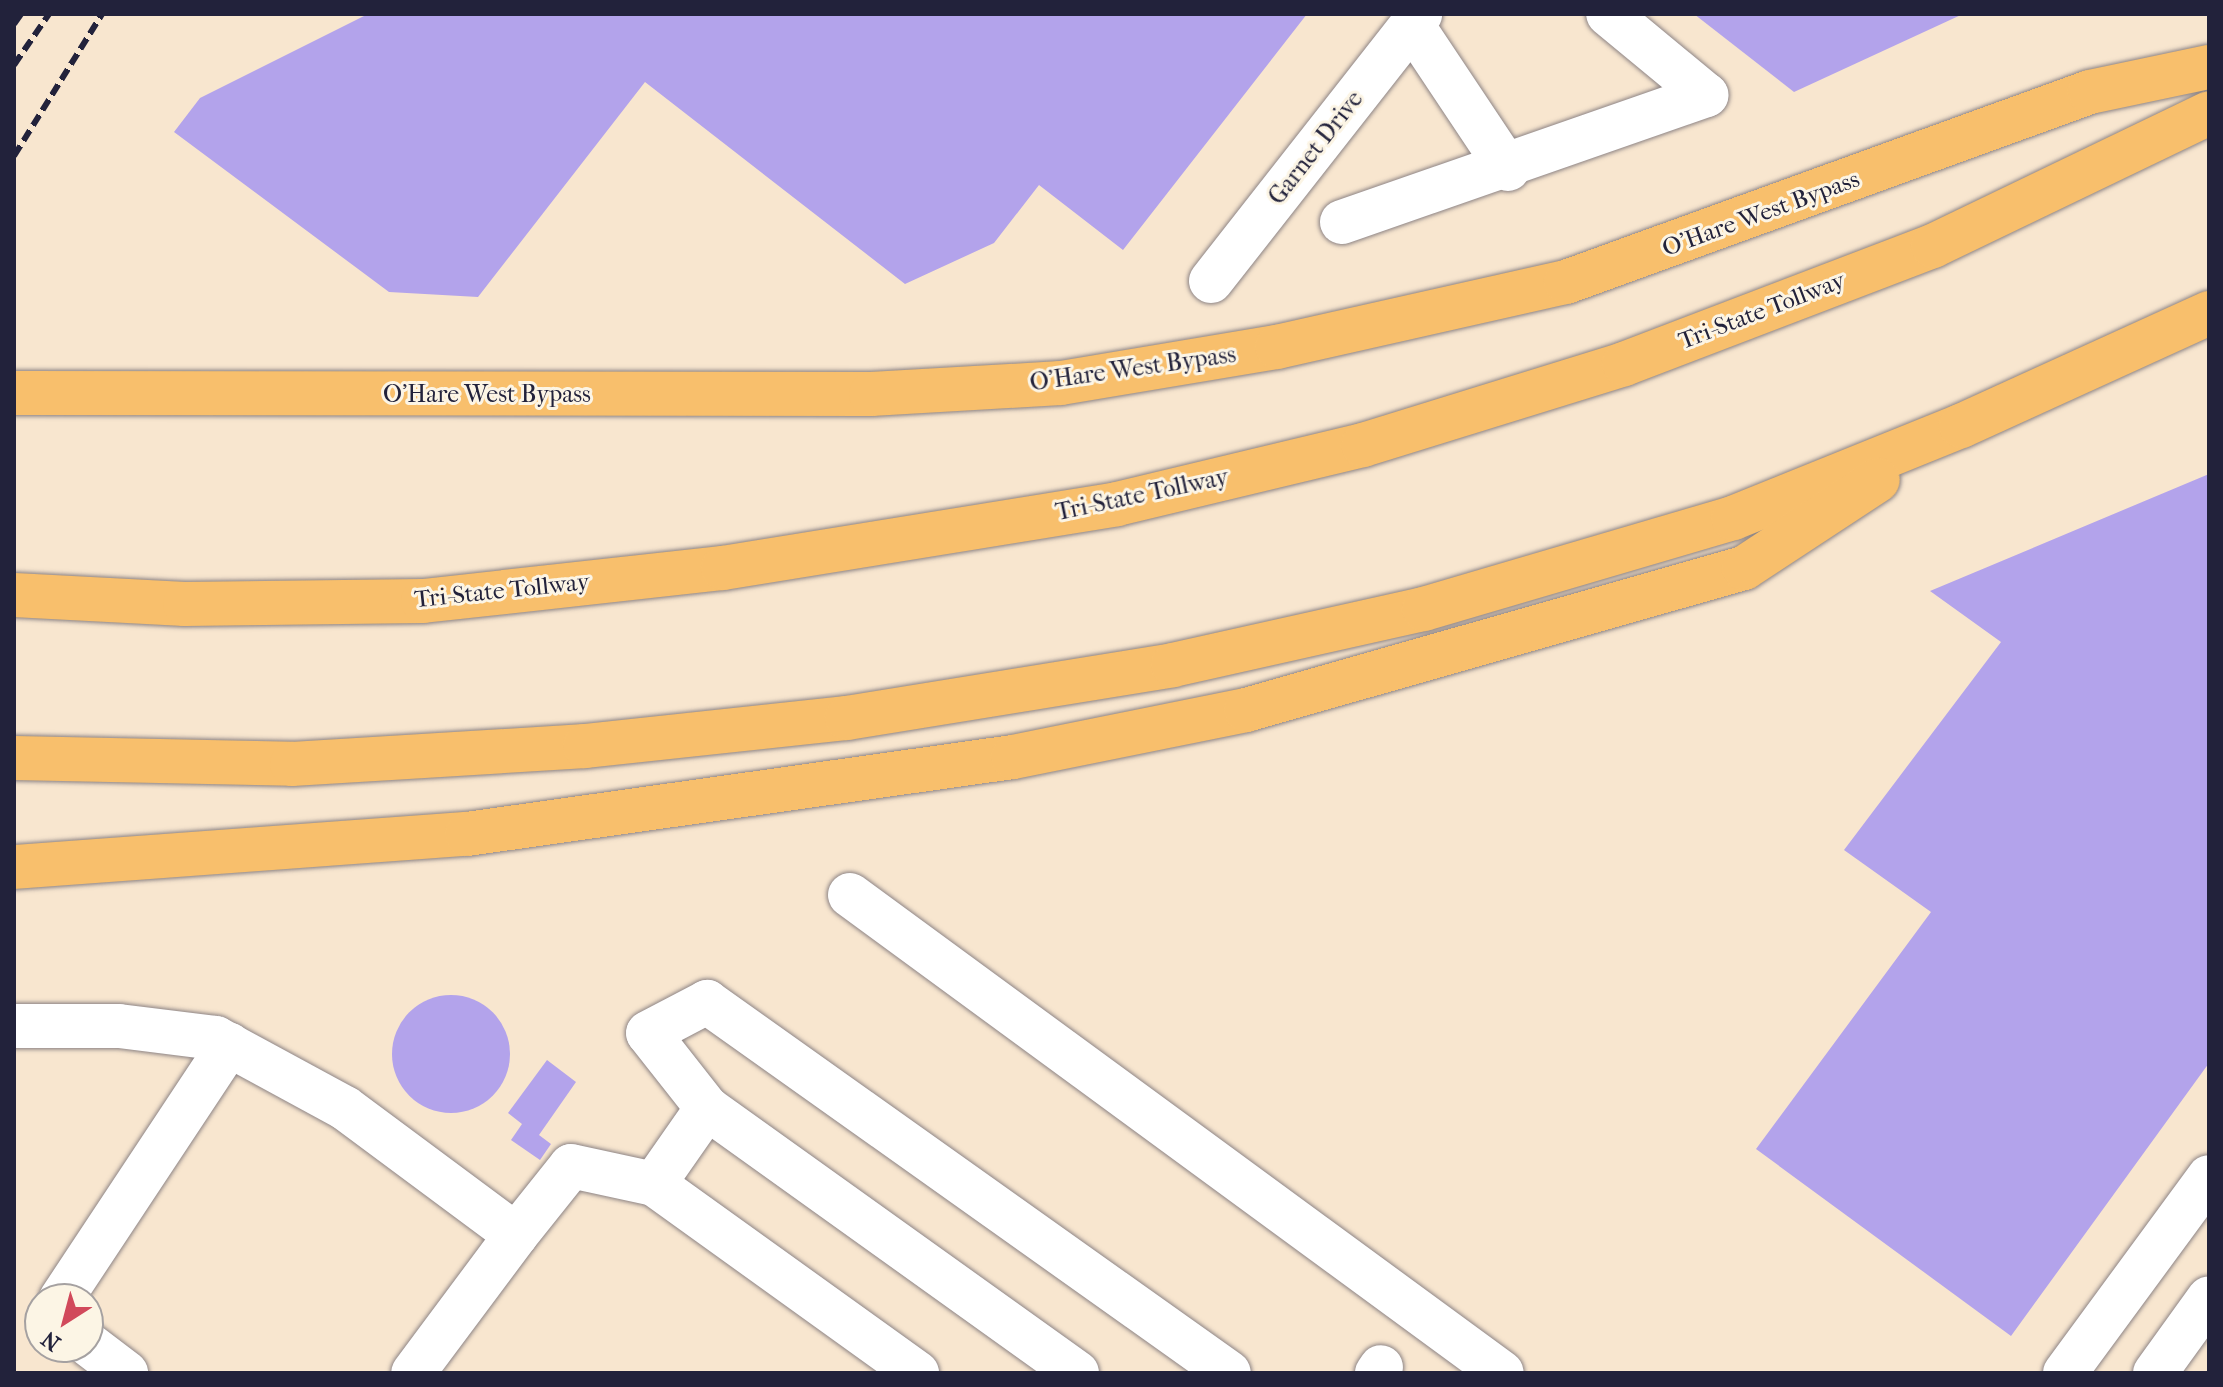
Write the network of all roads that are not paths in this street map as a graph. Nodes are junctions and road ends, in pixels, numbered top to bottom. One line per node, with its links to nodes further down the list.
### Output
1 (1608, 14): 5 (street)
2 (1416, 19): 5 (street); 7 (street, Garnet Drive)
3 (2209, 67): 9 (highway, O'Hare West Bypass)
4 (2209, 113): 11 (highway, Tri-State Tollway)
5 (1508, 169): 6 (street)
6 (1342, 222)
7 (1211, 281)
8 (2209, 313): 10 (highway)
9 (14, 393)
10 (1961, 426): 12 (highway); 13 (highway)
11 (14, 595)
12 (14, 758)
13 (14, 867)
14 (850, 895): 29 (street)
15 (14, 1026): 16 (street)
16 (229, 1045): 20 (street); 21 (street)
17 (707, 1108): 19 (street); 27 (street); 28 (street)
18 (2209, 1177): 30 (street)
19 (654, 1184): 20 (street); 26 (street)
20 (516, 1235): 25 (street)
21 (72, 1283)
22 (2209, 1298): 31 (street)
23 (104, 1356): 24 (street)
24 (126, 1373)
25 (413, 1373)
26 (917, 1373)
27 (1077, 1373)
28 (1229, 1373)
29 (1502, 1373)
30 (2065, 1373)
31 (2155, 1373)

